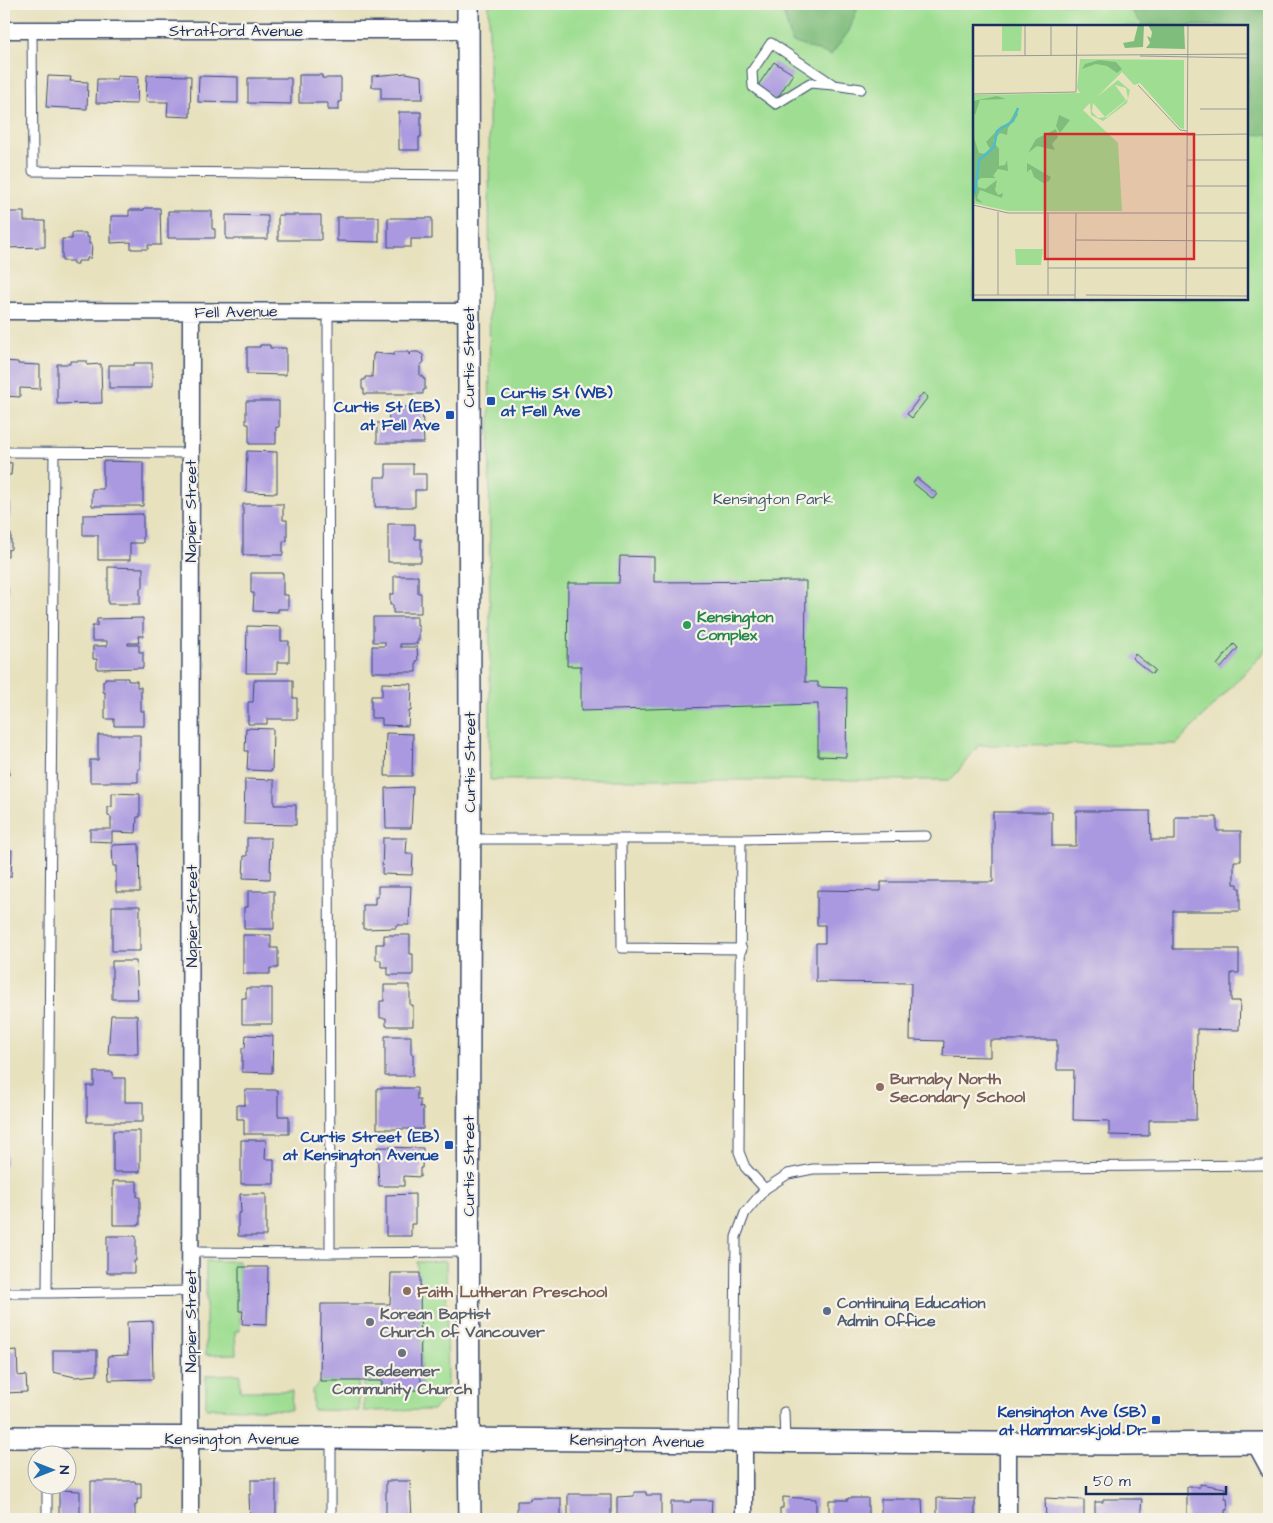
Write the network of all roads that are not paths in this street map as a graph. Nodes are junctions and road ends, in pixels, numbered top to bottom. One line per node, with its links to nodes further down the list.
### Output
1 (468, 4): 3 (street, Curtis Street)
2 (4, 30): 4 (street, Stratford Avenue)
3 (468, 30): 4 (street, Stratford Avenue); 7 (street, Curtis Street)
4 (32, 31): 7 (lane)
5 (834, 85): 5 (lane); 6 (lane)
6 (861, 88)
7 (469, 175): 11 (street, Curtis Street)
8 (328, 310): 10 (street, Fell Avenue); 11 (street, Fell Avenue); 24 (lane)
9 (4, 311): 10 (street, Fell Avenue)
10 (191, 312): 13 (street, Napier Street)
11 (468, 312): 16 (street, Curtis Street)
12 (4, 452): 14 (lane)
13 (190, 453): 14 (lane); 22 (street, Napier Street)
14 (54, 454): 27 (lane)
15 (926, 836): 17 (lane)
16 (469, 839): 18 (lane); 23 (street, Curtis Street)
17 (741, 839): 18 (lane); 19 (lane)
18 (621, 840): 19 (lane)
19 (742, 949): 21 (lane)
20 (1269, 1165): 21 (lane)
21 (765, 1189): 33 (lane)
22 (191, 1252): 24 (lane); 25 (street, Napier Street)
23 (468, 1252): 24 (lane); 32 (street, Curtis Street)
24 (330, 1253)
25 (190, 1291): 27 (lane); 30 (street, Napier Street)
26 (4, 1293): 27 (lane)
27 (47, 1294)
28 (784, 1412): 34 (lane)
29 (4, 1437): 37 (street, Kensington Avenue)
30 (190, 1437): 31 (street, Kensington Avenue); 37 (street, Kensington Avenue); 41 (street, Napier Street)
31 (331, 1438): 32 (street, Kensington Avenue); 42 (lane)
32 (469, 1438): 33 (street, Kensington Avenue); 43 (street, Curtis Street)
33 (739, 1441): 34 (street, Kensington Avenue); 44 (street)
34 (785, 1441): 35 (street, Kensington Avenue)
35 (1008, 1442): 36 (street, Kensington Avenue); 45 (street)
36 (1262, 1443): 38 (street)
37 (47, 1446)
38 (1269, 1470)
39 (47, 1496): 40 (lane)
40 (47, 1519)
41 (190, 1519)
42 (331, 1519)
43 (470, 1519)
44 (744, 1519)
45 (1008, 1519)

